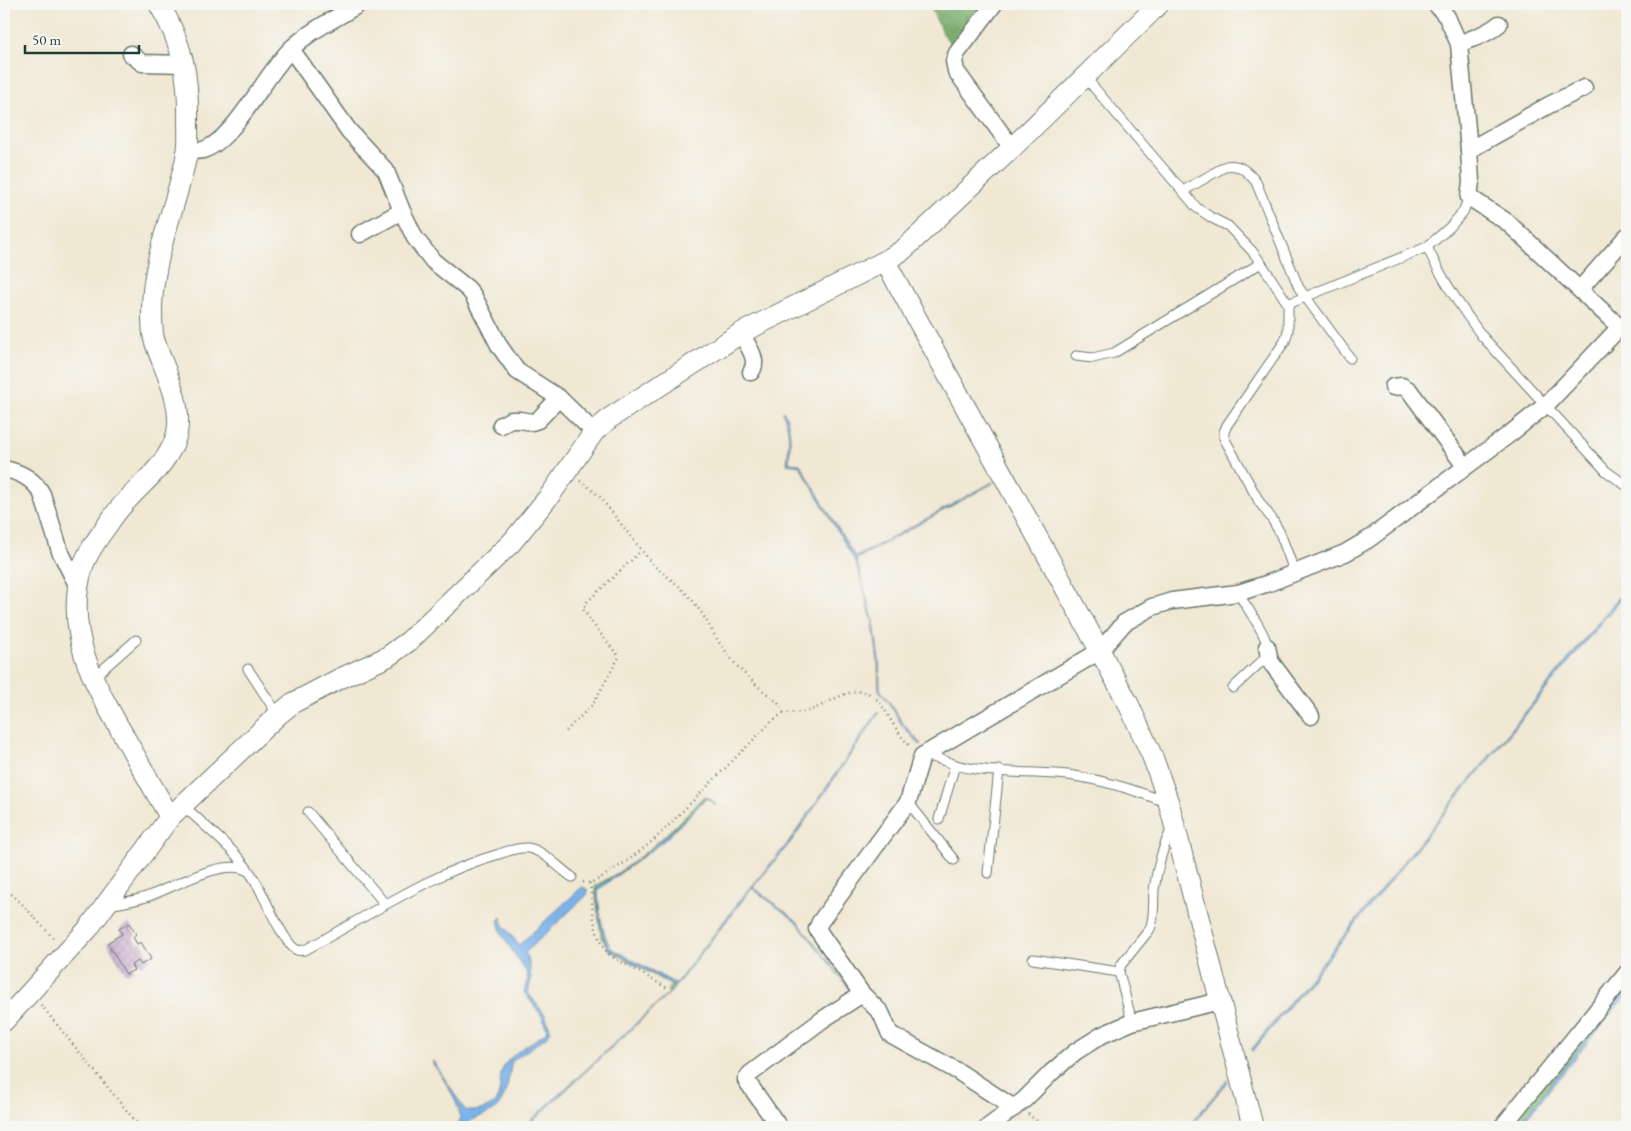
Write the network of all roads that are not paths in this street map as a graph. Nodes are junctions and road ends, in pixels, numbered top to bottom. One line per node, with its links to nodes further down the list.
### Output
1 (159, 4): 10 (street)
2 (359, 4): 8 (street)
3 (994, 4): 13 (street)
4 (1159, 4): 11 (street)
5 (1436, 4): 7 (street)
6 (1499, 24): 7 (street)
7 (1459, 44): 14 (street)
8 (291, 49): 15 (street); 18 (street)
9 (131, 54): 10 (street)
10 (185, 64): 15 (street)
11 (1085, 77): 13 (street); 16 (lane)
12 (1584, 88): 14 (street)
13 (1012, 148): 22 (street)
14 (1470, 150): 17 (street)
15 (188, 151): 41 (street)
16 (1183, 192): 23 (lane); 25 (lane)
17 (1469, 197): 21 (lane); 24 (street)
18 (402, 211): 19 (street); 33 (street)
19 (360, 234)
20 (1627, 236): 24 (street)
21 (1427, 248): 25 (lane); 34 (lane)
22 (885, 261): 28 (street); 45 (street)
23 (1261, 263): 26 (lane); 29 (lane)
24 (1580, 289): 27 (street)
25 (1306, 296): 26 (lane); 30 (lane)
26 (1288, 304): 40 (lane)
27 (1624, 330): 34 (street)
28 (741, 333): 31 (street); 36 (street)
29 (1076, 356)
30 (1350, 358)
31 (751, 372)
32 (1393, 387): 37 (street)
33 (559, 398): 35 (street); 36 (street)
34 (1546, 405): 37 (street); 39 (lane)
35 (501, 425)
36 (594, 432): 49 (street)
37 (1466, 466): 40 (street)
38 (4, 469): 41 (street)
39 (1627, 486)
40 (1295, 573): 42 (street)
41 (78, 587): 47 (street)
42 (1238, 593): 44 (lane); 45 (street)
43 (136, 640): 47 (lane)
44 (1267, 647): 48 (lane); 50 (street)
45 (1100, 651): 51 (street); 57 (street)
46 (248, 669): 49 (lane)
47 (93, 678): 55 (street)
48 (1232, 688)
49 (278, 715): 55 (street)
50 (1311, 716)
51 (922, 756): 52 (lane); 54 (street)
52 (955, 765): 53 (lane); 58 (lane)
53 (999, 770): 57 (lane); 61 (lane)
54 (908, 802): 59 (lane); 68 (street)
55 (176, 811): 60 (lane); 64 (street)
56 (308, 812): 63 (lane)
57 (1172, 813): 66 (lane); 69 (street)
58 (939, 819)
59 (954, 860)
60 (248, 871): 63 (lane); 64 (lane)
61 (988, 873)
62 (572, 877): 63 (lane)
63 (385, 904)
64 (103, 906): 70 (street)
65 (1033, 959): 66 (lane)
66 (1119, 972): 71 (lane)
67 (1627, 973): 76 (street)
68 (862, 994): 72 (street); 73 (street)
69 (1220, 1001): 71 (street); 75 (street)
70 (4, 1021)
71 (1132, 1022): 72 (street)
72 (1019, 1110): 74 (street)
73 (779, 1127)
74 (988, 1127)
75 (1253, 1127)
76 (1502, 1127)

